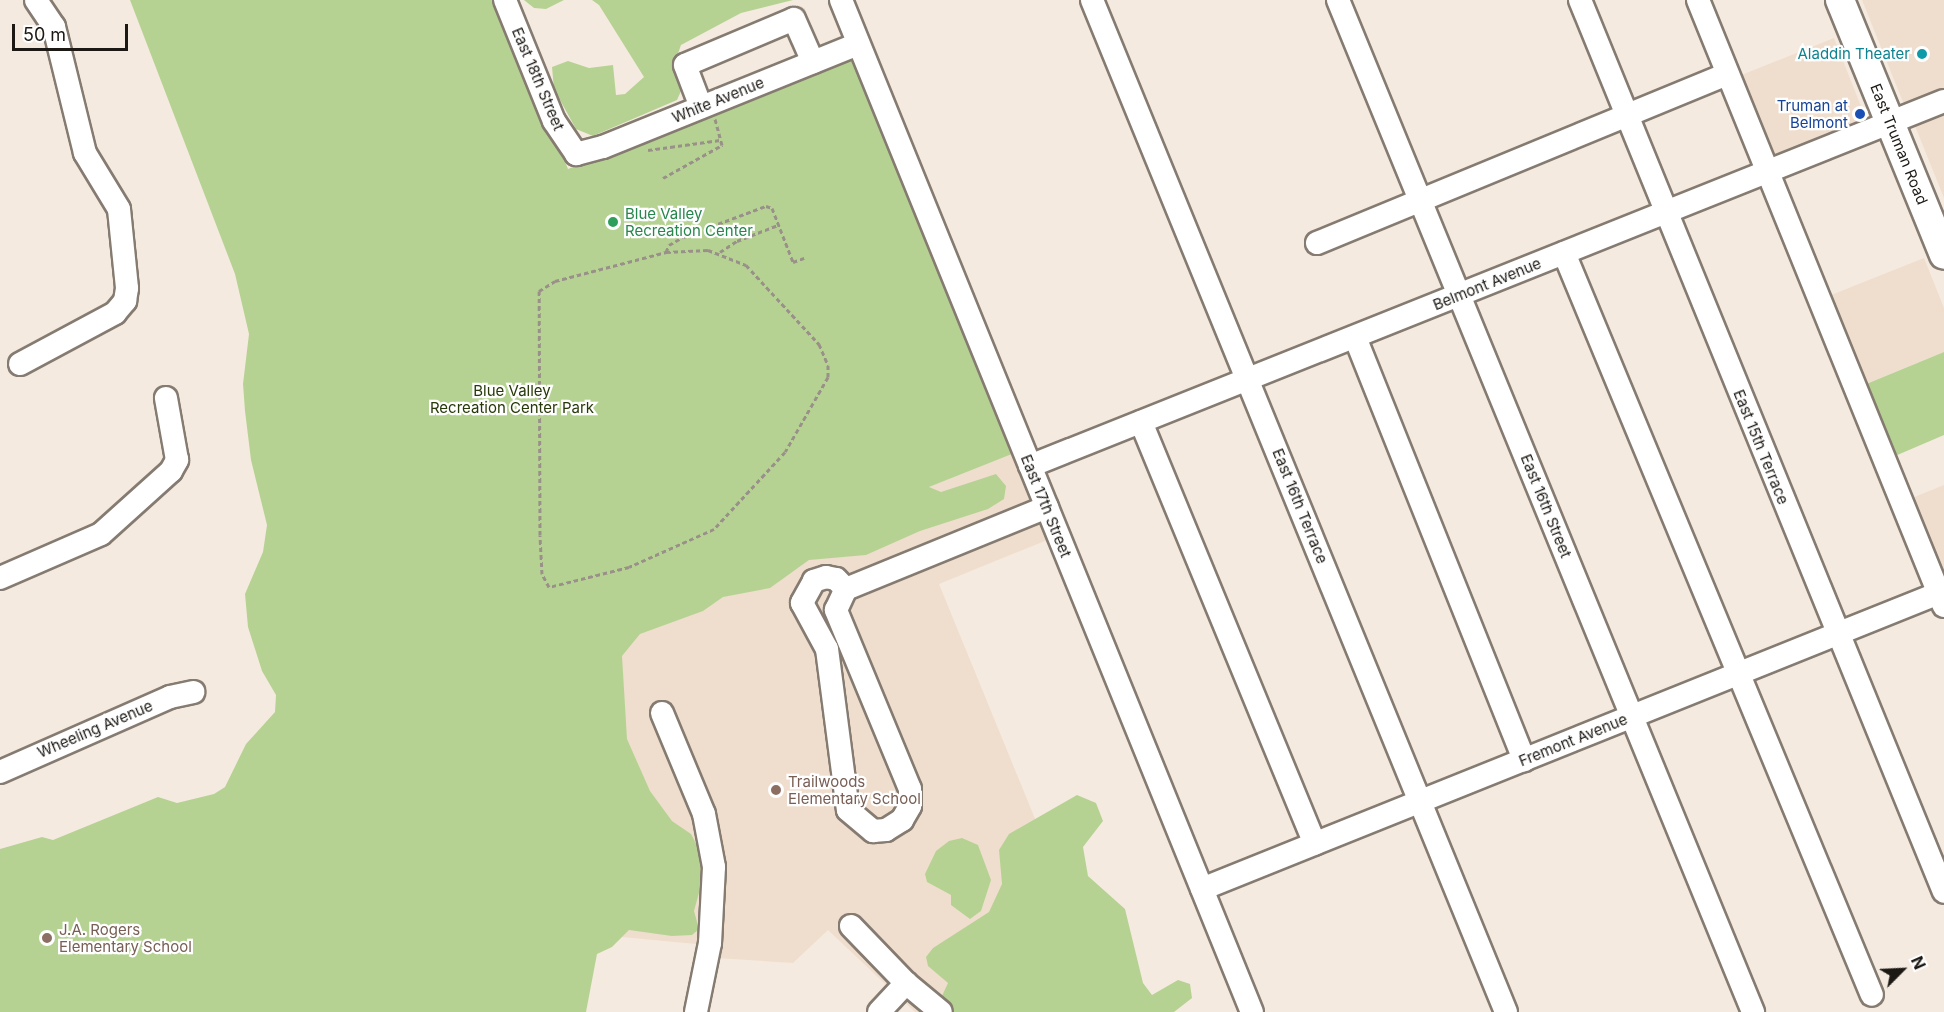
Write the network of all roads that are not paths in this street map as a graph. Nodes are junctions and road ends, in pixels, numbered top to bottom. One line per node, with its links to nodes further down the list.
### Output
1 (36, 0): 25 (street)
2 (505, 0): 16 (street, East 18th Street)
3 (841, 0): 9 (street, East 17th Street)
4 (1092, 0): 26 (street, East 16th Terrace)
5 (1338, 0): 18 (street, East 16th Street)
6 (1580, 0): 14 (street, East 15th Terrace)
7 (1698, 0): 11 (street)
8 (1840, 0): 15 (main road, East Truman Road)
9 (858, 44): 10 (street, White Avenue); 29 (street, East 17th Street)
10 (813, 62): 13 (street, White Avenue); 13 (street)
11 (1728, 74): 14 (street); 17 (street)
12 (1944, 101): 15 (street, Belmont Avenue)
13 (706, 105): 16 (street, White Avenue)
14 (1628, 116): 18 (street); 19 (street, East 15th Terrace)
15 (1890, 123): 17 (street, Belmont Avenue); 22 (main road, East Truman Road)
16 (576, 154)
17 (1768, 172): 19 (street, Belmont Avenue); 33 (street)
18 (1421, 200): 20 (street); 23 (street, East 16th Street)
19 (1667, 212): 21 (street, Belmont Avenue); 35 (street, East 15th Terrace)
20 (1317, 243)
21 (1564, 253): 23 (street, Belmont Avenue); 37 (street)
22 (1944, 255)
23 (1460, 295): 24 (street, Belmont Avenue); 40 (street, East 16th Street)
24 (1355, 337): 26 (street, Belmont Avenue); 41 (street)
25 (20, 364)
26 (1248, 380): 28 (street, Belmont Avenue); 43 (street, East 16th Terrace)
27 (166, 398): 31 (street)
28 (1141, 422): 29 (street, Belmont Avenue); 44 (street)
29 (1030, 466): 30 (street, East 17th Street)
30 (1047, 507): 32 (street); 45 (street, East 17th Street)
31 (0, 578)
32 (846, 589): 34 (street); 36 (street)
33 (1942, 597): 35 (street, Fremont Avenue)
34 (843, 628): 36 (street); 36 (street)
35 (1837, 634): 37 (street, Fremont Avenue); 46 (street, East 15th Terrace)
36 (821, 636)
37 (1736, 675): 40 (street, Fremont Avenue); 49 (street)
38 (193, 692): 42 (street, Wheeling Avenue)
39 (662, 713): 50 (street)
40 (1632, 717): 41 (street, Fremont Avenue); 55 (street, East 16th Street)
41 (1524, 760): 43 (street, Fremont Avenue)
42 (0, 772)
43 (1420, 802): 44 (street, Fremont Avenue); 54 (street, East 16th Terrace)
44 (1315, 844): 45 (street, Fremont Avenue)
45 (1202, 889): 53 (street, East 17th Street)
46 (1944, 892)
47 (851, 926): 48 (street)
48 (906, 983): 51 (street); 52 (street)
49 (1872, 995)
50 (696, 1012)
51 (879, 1012)
52 (941, 1012)
53 (1252, 1012)
54 (1506, 1012)
55 (1753, 1012)

